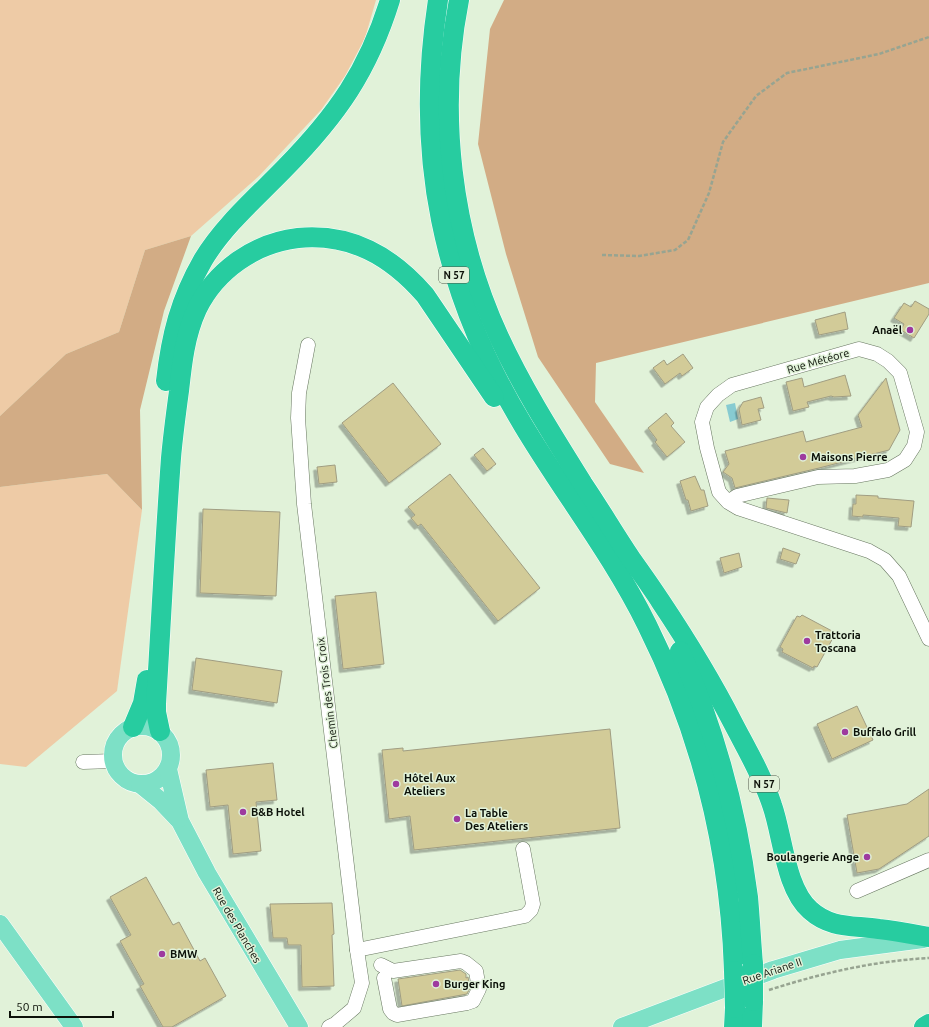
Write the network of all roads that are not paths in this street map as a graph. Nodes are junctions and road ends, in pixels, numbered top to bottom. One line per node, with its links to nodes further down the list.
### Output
1 (390, 0): 9 (highway)
2 (438, 0): 6 (highway, N 57)
3 (459, 0): 7 (highway, N 57)
4 (308, 345): 21 (street, Chemin des Trois Croix)
5 (728, 502): 5 (street, Rue Météore); 8 (street)
6 (584, 520): 10 (highway); 23 (highway, N 57, bridge)
7 (632, 561): 20 (highway, N 57); 29 (highway, N 57, bridge)
8 (929, 639)
9 (133, 727): 10 (main road); 11 (main road)
10 (160, 731): 13 (main road)
11 (113, 761): 12 (street); 14 (main road)
12 (83, 762)
13 (168, 768): 14 (main road); 15 (main road)
14 (140, 784): 15 (main road)
15 (180, 822): 26 (main road, Rue des Planches)
16 (523, 849): 21 (street)
17 (929, 860): 18 (street)
18 (857, 891)
19 (0, 924): 25 (main road)
20 (929, 938): 28 (main road, Rue Ariane II)
21 (356, 950): 22 (street, Chemin des Trois Croix)
22 (373, 970): 22 (street); 27 (street, Chemin des Trois Croix)
23 (734, 1017)
24 (929, 1024): 30 (highway)
25 (74, 1027)
26 (298, 1027)
27 (329, 1027)
28 (622, 1027)
29 (752, 1027)
30 (924, 1027)

